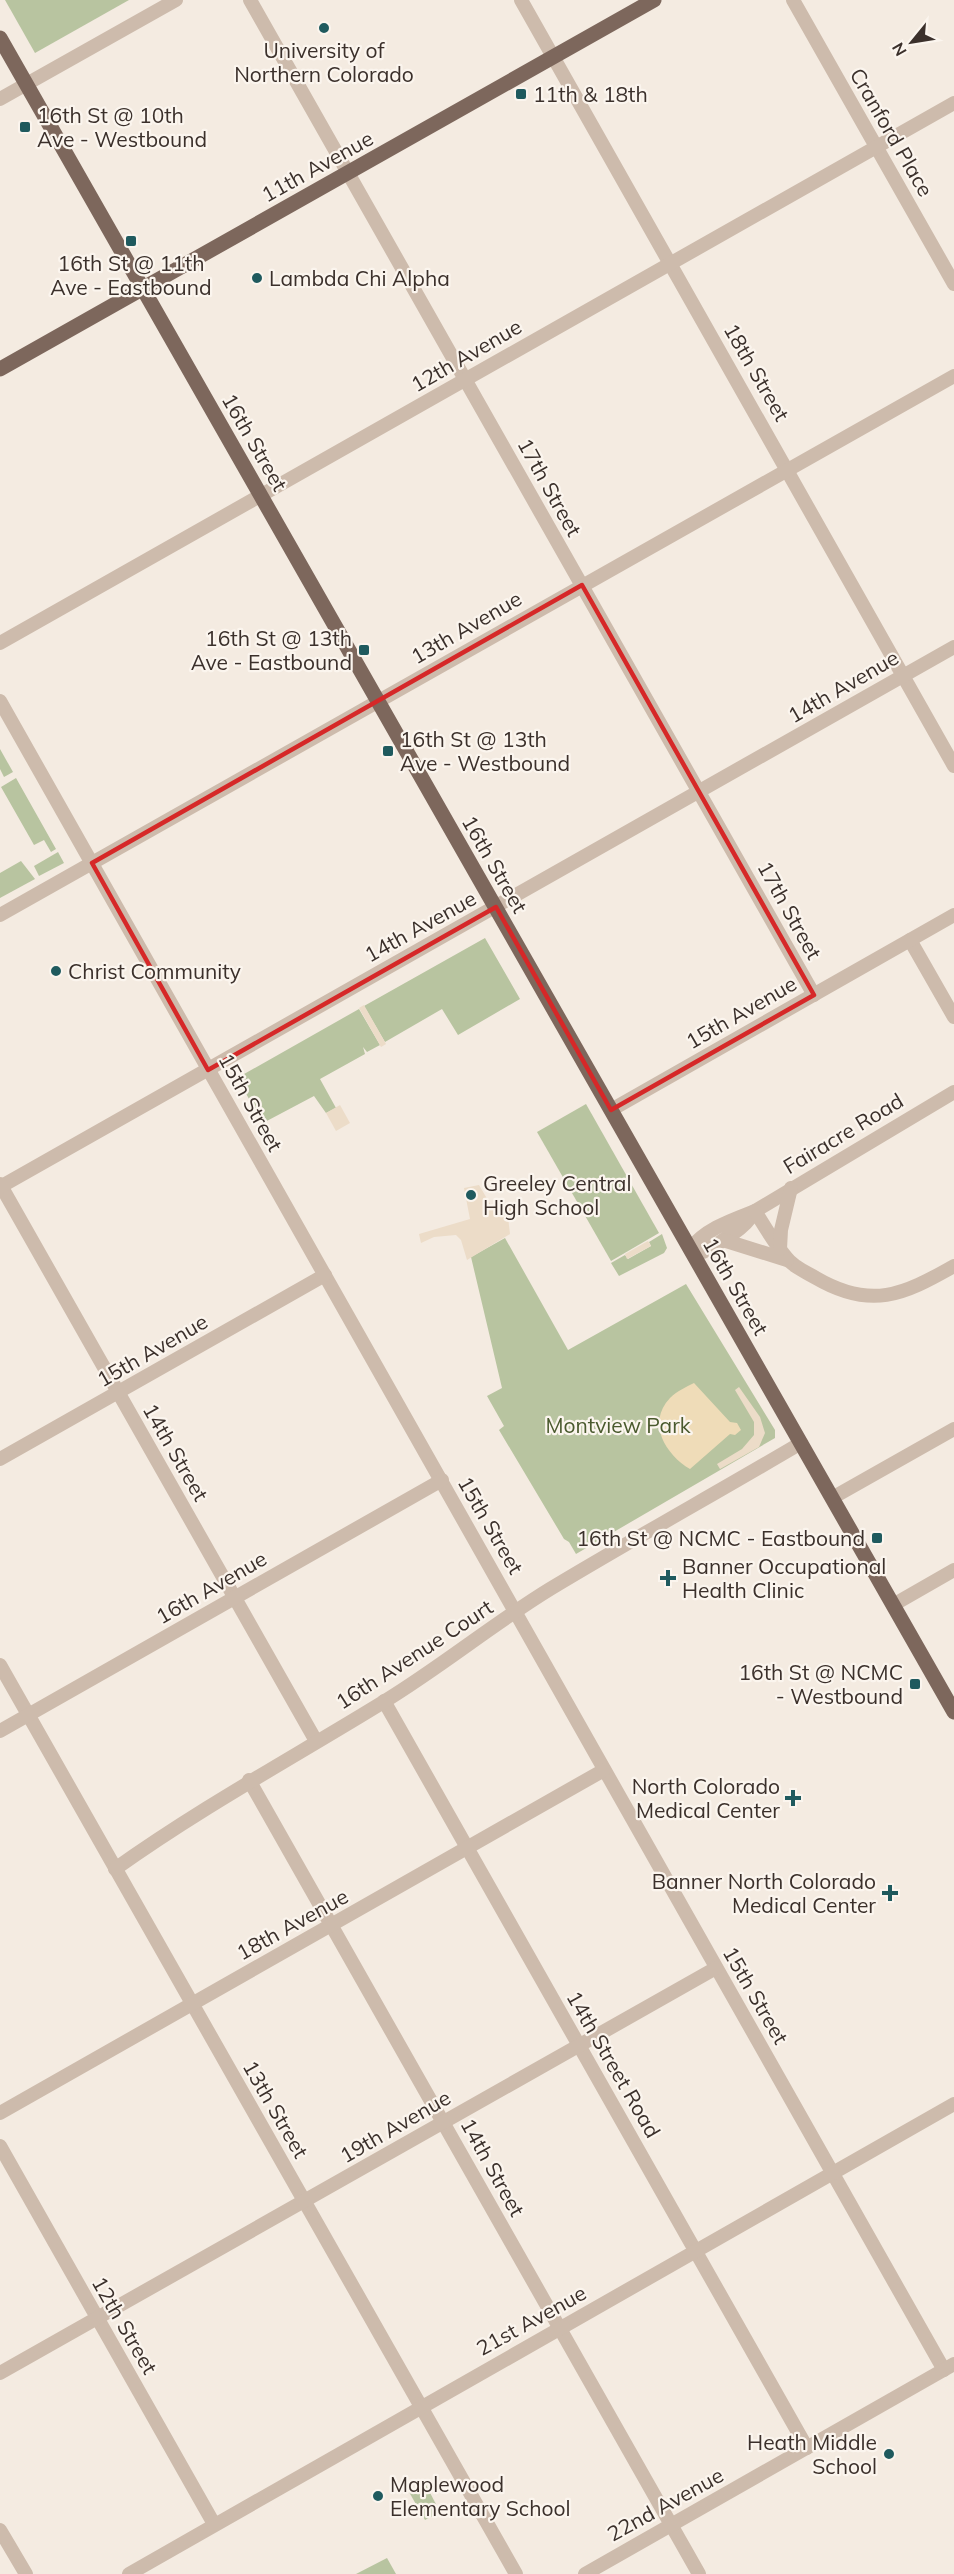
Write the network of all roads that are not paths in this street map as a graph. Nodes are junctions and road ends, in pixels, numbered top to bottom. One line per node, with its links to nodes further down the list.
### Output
1 (176, 0): 8 (street)
2 (250, 0): 12 (street, 17th Street)
3 (521, 0): 7 (street, 18th Street)
4 (654, 0): 7 (main road, 11th Avenue)
5 (793, 0): 11 (street, Cranford Place)
6 (0, 38): 8 (main road, 16th Street)
7 (553, 57): 12 (main road, 11th Avenue); 13 (street, 18th Street)
8 (27, 84): 9 (street); 15 (main road, 16th Street)
9 (0, 99)
10 (954, 103): 11 (street, 12th Avenue)
11 (876, 147): 13 (street, 12th Avenue); 14 (street, Cranford Place)
12 (348, 173): 15 (main road, 11th Avenue); 18 (street, 17th Street)
13 (671, 263): 18 (street, 12th Avenue); 19 (street, 18th Street)
14 (954, 284)
15 (142, 287): 16 (main road, 11th Avenue); 20 (main road, 16th Street)
16 (0, 369)
17 (954, 376): 19 (street, 13th Avenue)
18 (466, 379): 20 (street, 12th Avenue); 21 (street, 17th Street)
19 (787, 469): 21 (street, 13th Avenue); 24 (street, 18th Street)
20 (261, 495): 22 (street, 12th Avenue); 26 (main road, 16th Street)
21 (582, 585): 26 (street, 13th Avenue); 28 (street, 17th Street)
22 (0, 643)
23 (954, 647): 24 (street, 14th Avenue)
24 (903, 676): 27 (street, 18th Street); 28 (street, 14th Avenue)
25 (0, 701): 29 (street, 15th Street)
26 (378, 701): 29 (street, 13th Avenue); 30 (main road, 16th Street)
27 (954, 765)
28 (699, 792): 30 (street, 14th Avenue); 34 (street, 17th Street)
29 (92, 863): 31 (street, 13th Avenue); 36 (street, 15th Street)
30 (496, 907): 36 (street, 14th Avenue); 38 (main road, 16th Street)
31 (0, 915)
32 (954, 915): 33 (street, 15th Avenue)
33 (910, 940): 34 (street, 15th Avenue); 35 (street)
34 (814, 995): 38 (street, 15th Avenue)
35 (954, 1017)
36 (208, 1070): 39 (street, 14th Avenue); 46 (street, 15th Street)
37 (954, 1092): 40 (street, Fairacre Road)
38 (611, 1110): 43 (main road, 16th Street)
39 (0, 1186): 47 (street, 14th Street)
40 (791, 1188): 41 (street, Fairacre Road); 44 (street)
41 (755, 1211): 42 (street, Fairacre Road); 43 (street, Fairacre Road); 44 (street)
42 (723, 1240): 43 (street, Fairacre Road); 44 (street)
43 (690, 1249): 49 (main road, 16th Street)
44 (784, 1254): 45 (street)
45 (954, 1266)
46 (325, 1275): 47 (street, 15th Avenue); 51 (street, 15th Street)
47 (119, 1393): 50 (street, 15th Avenue); 54 (street, 14th Street)
48 (954, 1429): 52 (street)
49 (801, 1443): 52 (main road, 16th Street); 56 (street, 16th Avenue Court)
50 (0, 1460)
51 (442, 1480): 54 (street, 16th Avenue); 56 (street, 15th Street)
52 (832, 1498): 55 (main road, 16th Street)
53 (954, 1570): 55 (street)
54 (235, 1598): 60 (street, 16th Avenue); 62 (street, 14th Street)
55 (893, 1605): 59 (main road, 16th Street)
56 (516, 1611): 58 (street, 16th Avenue Court); 63 (street, 15th Street)
57 (0, 1665): 60 (street, 13th Street)
58 (384, 1701): 62 (street, 16th Avenue Court); 65 (street, 14th Street Road)
59 (954, 1712)
60 (28, 1715): 61 (street, 16th Avenue); 66 (street, 13th Street)
61 (0, 1731)
62 (316, 1741): 64 (street, 16th Avenue Court)
63 (604, 1770): 65 (street, 18th Avenue); 68 (street, 15th Street)
64 (249, 1780): 66 (street, 16th Avenue Court); 67 (street, 14th Street)
65 (468, 1848): 67 (street, 18th Avenue); 70 (street, 14th Street Road)
66 (115, 1869): 69 (street, 13th Street)
67 (332, 1925): 69 (street, 18th Avenue); 73 (street, 14th Street)
68 (716, 1968): 70 (street, 19th Avenue); 75 (street, 15th Street)
69 (192, 2004): 72 (street, 18th Avenue); 76 (street, 13th Street)
70 (579, 2045): 73 (street, 19th Avenue); 77 (street, 14th Street Road)
71 (954, 2104): 75 (street, 21st Avenue)
72 (0, 2113)
73 (444, 2122): 76 (street, 19th Avenue); 79 (street, 14th Street)
74 (0, 2146): 78 (street, 12th Street)
75 (832, 2173): 77 (street, 21st Avenue); 80 (street, 15th Street)
76 (304, 2201): 78 (street, 19th Avenue); 82 (street, 13th Street)
77 (696, 2251): 79 (street, 21st Avenue); 83 (street, 14th Street Road)
78 (97, 2318): 81 (street, 19th Avenue); 84 (street, 12th Street)
79 (560, 2329): 82 (street, 21st Avenue); 85 (street, 14th Street)
80 (949, 2367): 83 (street, 22nd Avenue)
81 (0, 2373)
82 (421, 2407): 84 (street, 21st Avenue); 89 (street, 13th Street)
83 (807, 2448): 85 (street, 22nd Avenue)
84 (214, 2524): 88 (street, 21st Avenue)
85 (671, 2525): 90 (street, 22nd Avenue); 91 (street, 14th Street)
86 (0, 2530): 87 (street)
87 (26, 2574)
88 (129, 2574)
89 (516, 2574)
90 (585, 2574)
91 (699, 2574)

